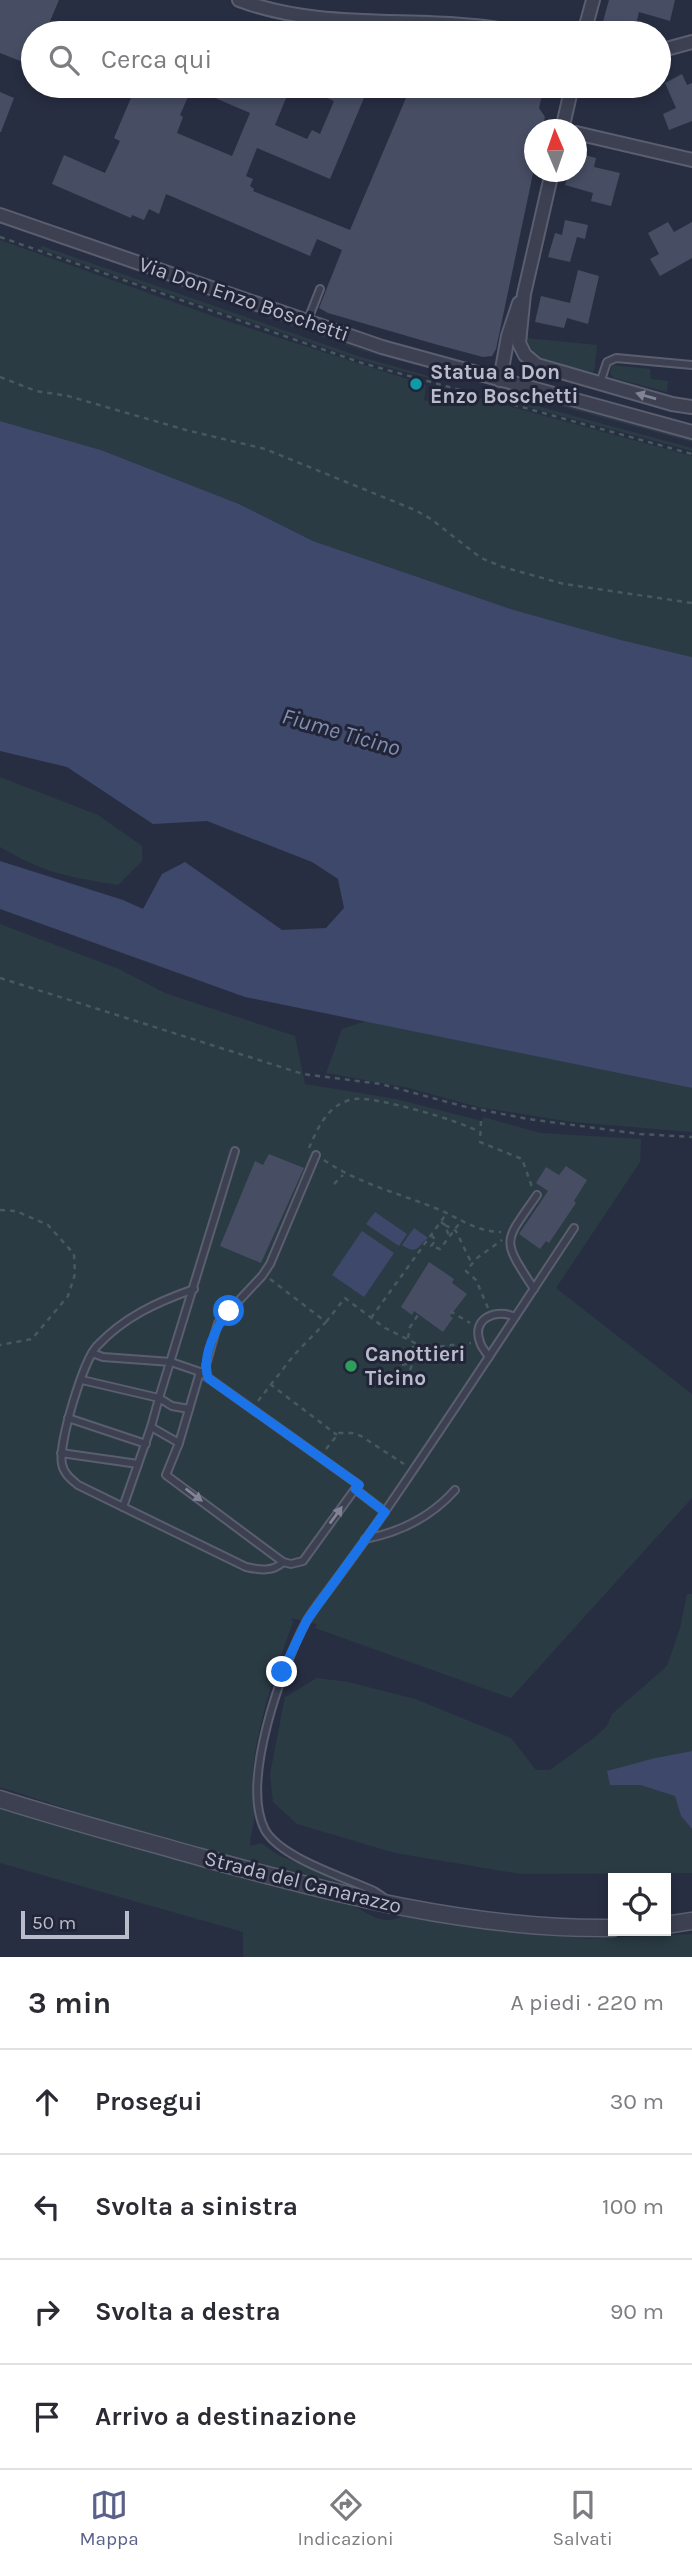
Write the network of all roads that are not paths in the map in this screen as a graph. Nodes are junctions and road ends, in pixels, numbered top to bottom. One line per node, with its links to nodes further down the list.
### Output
1 (239, 0): 3 (street)
2 (593, 0): 4 (street)
3 (371, 21)
4 (587, 21)
5 (692, 42): 6 (street)
6 (671, 48)
7 (569, 98): 8 (street)
8 (564, 119)
9 (587, 136): 10 (street)
10 (692, 160)
11 (550, 182): 14 (street)
12 (0, 215): 15 (street, Via Don Enzo Boschetti)
13 (320, 289): 15 (lane)
14 (524, 294): 17 (street); 18 (street)
15 (307, 322): 17 (street, Via Don Enzo Boschetti)
16 (692, 365): 18 (lane)
17 (493, 383): 20 (street, Via Don Enzo Boschetti)
18 (600, 383): 19 (street, one-way to 18)
19 (692, 407)
20 (692, 432)
21 (235, 1151): 25 (lane)
22 (316, 1155): 32 (lane)
23 (537, 1195): 26 (lane)
24 (574, 1228): 26 (lane)
25 (194, 1289): 28 (lane); 30 (lane)
26 (534, 1289): 27 (lane)
27 (515, 1317): 29 (lane); 29 (lane)
28 (92, 1353): 30 (lane); 33 (lane)
29 (489, 1357): 45 (lane)
30 (171, 1362): 31 (lane); 34 (lane)
31 (200, 1373): 32 (lane); 35 (lane)
32 (208, 1378): 42 (lane)
33 (82, 1380): 34 (lane); 36 (lane)
34 (159, 1398): 35 (lane); 37 (lane)
35 (189, 1409): 38 (lane)
36 (68, 1418): 39 (lane); 40 (lane)
37 (151, 1427): 38 (lane); 39 (lane)
38 (179, 1443): 47 (lane, one-way to 47)
39 (146, 1444): 41 (lane)
40 (61, 1453): 41 (lane); 44 (lane)
41 (138, 1464): 44 (lane)
42 (357, 1487): 45 (lane); 47 (lane, one-way to 42)
43 (455, 1490): 46 (lane)
44 (123, 1507): 47 (lane)
45 (385, 1512): 46 (lane)
46 (365, 1539): 49 (lane)
47 (283, 1562)
48 (0, 1799): 49 (street, Strada del Canarazzo)
49 (396, 1906): 52 (street, Strada del Canarazzo)
50 (692, 1921): 51 (street)
51 (671, 1924)
52 (608, 1928)

